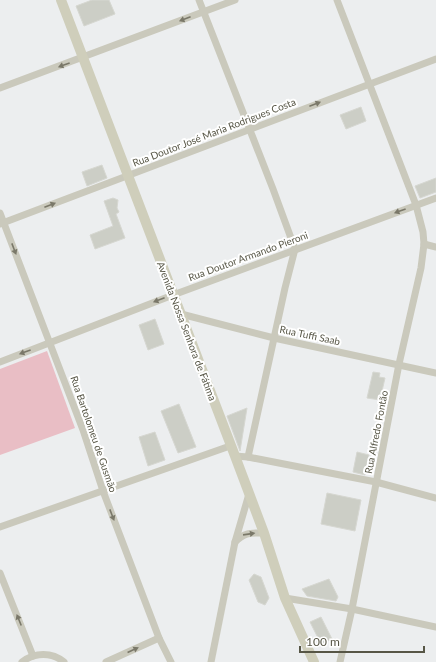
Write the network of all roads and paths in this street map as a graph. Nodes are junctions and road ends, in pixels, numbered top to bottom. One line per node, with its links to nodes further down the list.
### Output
1 (61, 0): 6 (street, Avenida Nossa Senhora de Fátima)
2 (199, 0): 5 (street)
3 (235, 0): 5 (street)
4 (337, 0): 8 (street, Rua Alfredo Fontão)
5 (204, 12): 6 (street, one-way to 6); 10 (street)
6 (84, 58): 9 (street, one-way to 9); 11 (street, Avenida Nossa Senhora de Fátima)
7 (436, 59): 8 (street, Rua Doutor José Maria Rodrigues Costa)
8 (369, 84): 10 (street, Rua Doutor José Maria Rodrigues Costa, one-way to 8); 13 (street, Rua Alfredo Fontão)
9 (0, 88)
10 (249, 130): 11 (street, Rua Doutor José Maria Rodrigues Costa); 18 (street)
11 (128, 176): 15 (street, Rua Doutor José Maria Rodrigues Costa, one-way to 11); 19 (street, Avenida Nossa Senhora de Fátima)
12 (436, 198): 13 (street, Rua Doutor Armando Pieroni)
13 (416, 205): 16 (street, Rua Alfredo Fontão); 18 (street, Rua Doutor Armando Pieroni, one-way to 18)
14 (0, 213): 15 (street, Rua Bartolomeu de Gusmão)
15 (2, 224): 22 (street, Rua Bartolomeu de Gusmão, one-way to 22)
16 (424, 244): 17 (street); 24 (street, Rua Alfredo Fontão)
17 (436, 247)
18 (295, 249): 19 (street, Rua Doutor Armando Pieroni); 21 (street)
19 (173, 295): 20 (street, Avenida Nossa Senhora de Fátima); 22 (street, Rua Doutor Armando Pieroni, one-way to 22)
20 (181, 314): 21 (street, Rua Tuffi Saab); 26 (street, Avenida Nossa Senhora de Fátima)
21 (274, 338): 24 (street, Rua Tuffi Saab); 28 (street)
22 (50, 343): 23 (street, Rua Doutor Armando Pieroni, one-way to 23); 30 (street, Rua Bartolomeu de Gusmão)
23 (0, 362)
24 (399, 364): 25 (street, Rua Tuffi Saab); 29 (street, Rua Alfredo Fontão)
25 (436, 373)
26 (230, 446): 27 (street, Avenida Nossa Senhora de Fátima); 30 (street)
27 (235, 456): 28 (street); 31 (street, Avenida Nossa Senhora de Fátima)
28 (248, 457): 29 (street)
29 (376, 482): 32 (street); 38 (street, Rua Alfredo Fontão)
30 (103, 491): 33 (street); 40 (street, Rua Bartolomeu de Gusmão, one-way to 40)
31 (249, 494): 34 (street, Avenida Nossa Senhora de Fátima); 35 (street)
32 (436, 498)
33 (0, 526)
34 (264, 533): 35 (street, one-way to 34); 37 (street, Avenida Nossa Senhora de Fátima)
35 (235, 542): 46 (street)
36 (0, 574): 41 (street, one-way to 36)
37 (285, 598): 38 (street); 47 (street, Avenida Nossa Senhora de Fátima)
38 (352, 609): 39 (street); 48 (street, Rua Alfredo Fontão)
39 (436, 627)
40 (159, 638): 44 (street, one-way to 40); 45 (street, Rua Bartolomeu de Gusmão)
41 (33, 656): 42 (street); 43 (street)
42 (22, 662)
43 (64, 662)
44 (106, 662)
45 (171, 662)
46 (211, 662)
47 (314, 662)
48 (340, 662)

